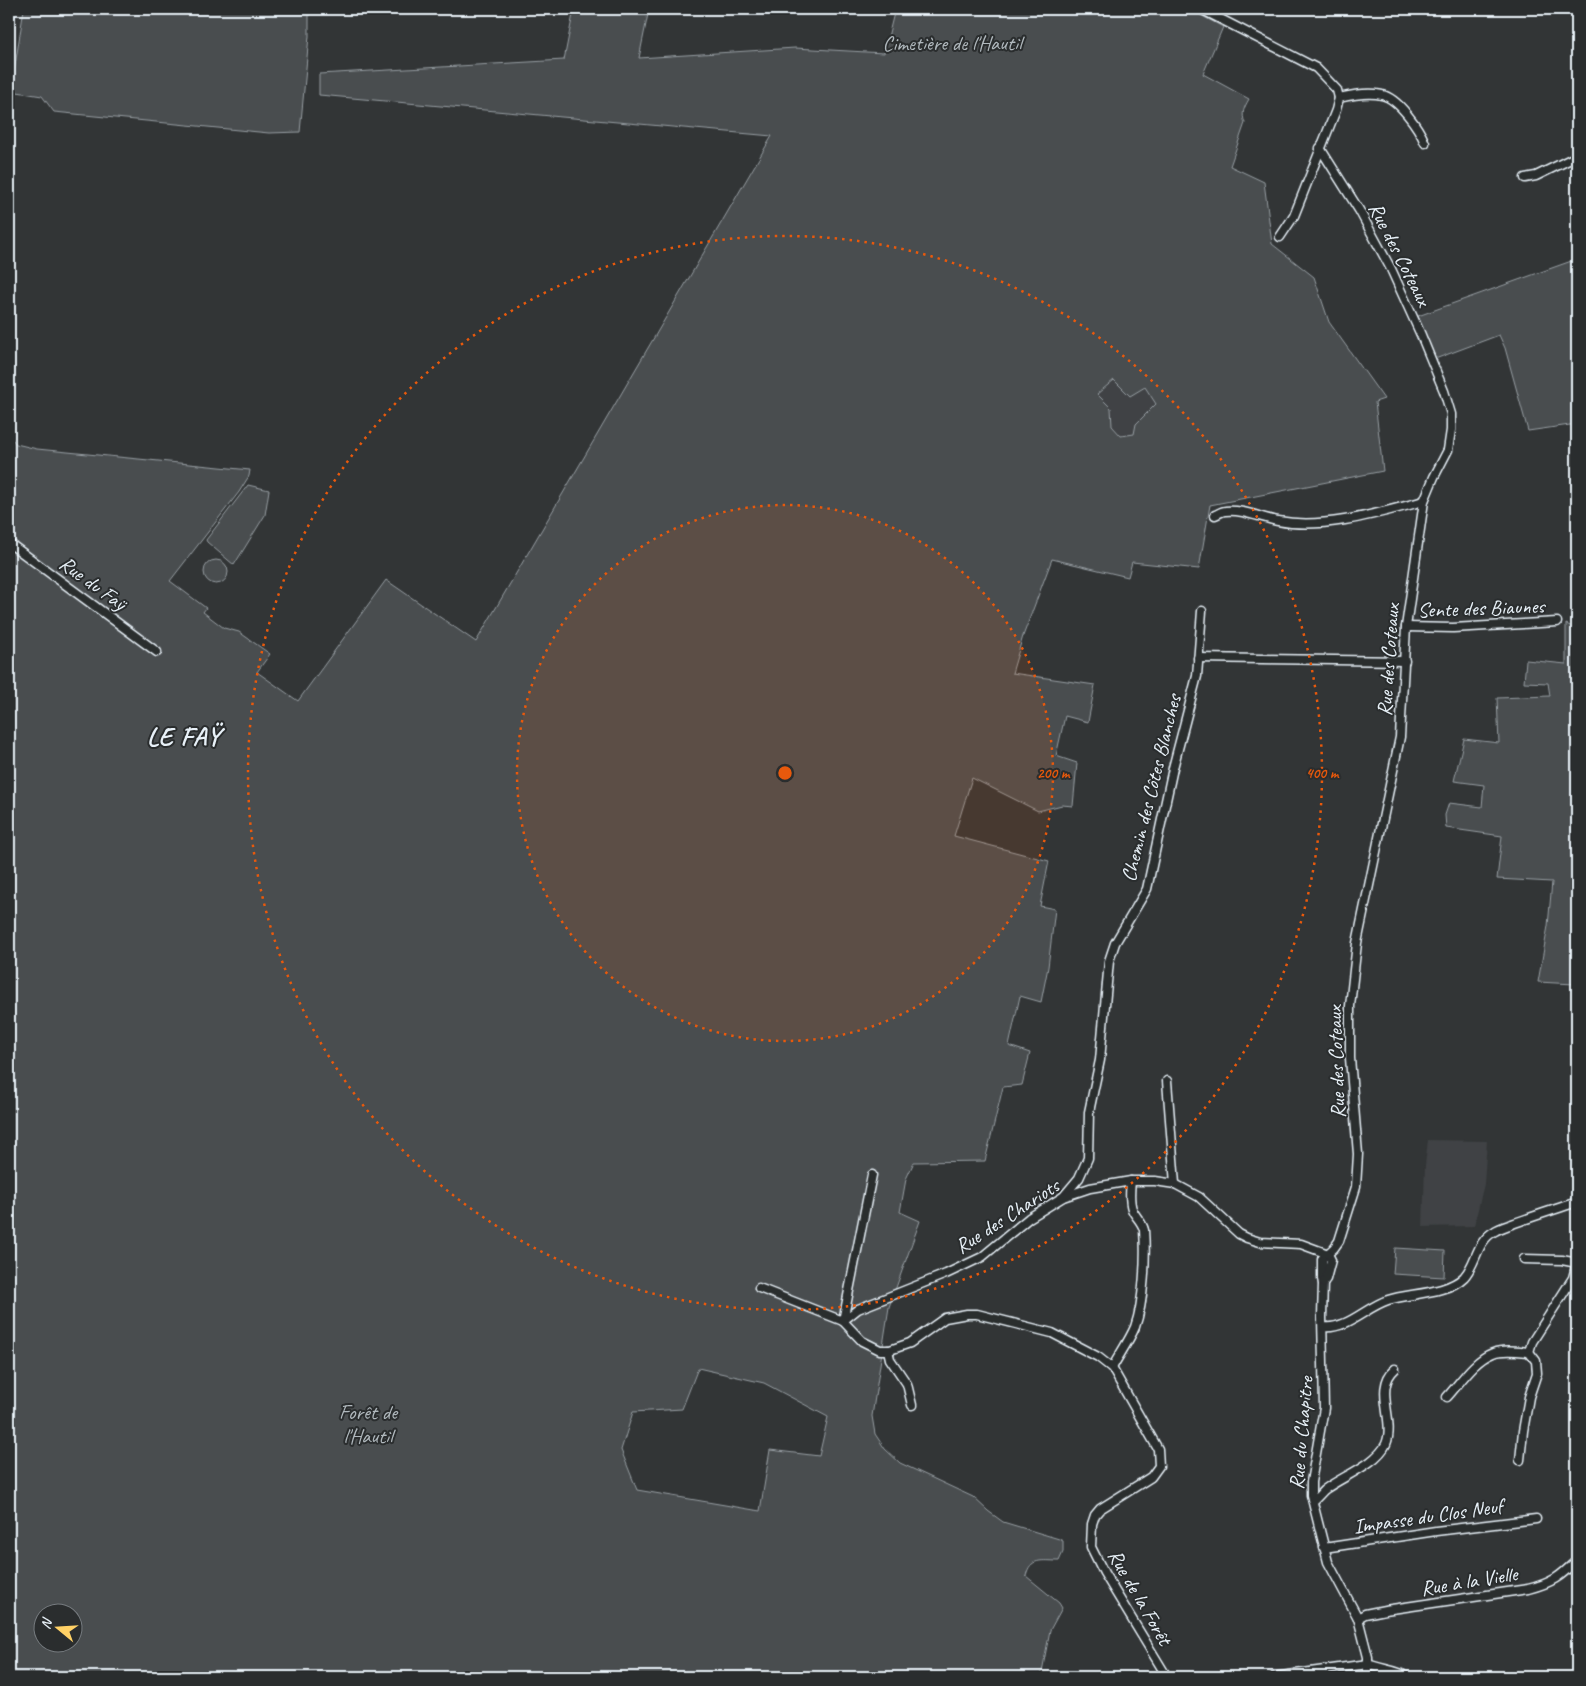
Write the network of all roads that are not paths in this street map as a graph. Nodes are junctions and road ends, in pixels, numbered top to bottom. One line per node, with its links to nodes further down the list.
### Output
1 (1201, 9): 2 (street)
2 (1339, 98): 3 (street); 4 (street)
3 (1425, 143)
4 (1320, 148): 7 (street); 8 (street, Rue des Coteaux)
5 (1577, 156): 6 (street)
6 (1525, 178)
7 (1280, 238)
8 (1424, 501): 9 (street); 13 (street, Rue des Coteaux)
9 (1215, 515)
10 (9, 543): 14 (street, Rue du Faÿ)
11 (1202, 611): 15 (street, Chemin des Côtes Blanches)
12 (1557, 622): 13 (street, Sente des Biaunes)
13 (1406, 628): 16 (street, Rue des Coteaux)
14 (157, 652)
15 (1198, 658): 16 (street); 21 (street, Chemin des Côtes Blanches)
16 (1405, 661): 23 (street, Rue des Coteaux)
17 (1166, 1080): 20 (street)
18 (872, 1175): 27 (street)
19 (1131, 1181): 20 (street, Rue des Chariots); 21 (street, Rue des Chariots); 31 (street)
20 (1175, 1184): 23 (street, Rue des Chariots)
21 (1063, 1196): 27 (street, Rue des Chariots)
22 (1577, 1202): 28 (street)
23 (1328, 1254): 28 (street, Rue du Chapitre)
24 (1524, 1259): 25 (street)
25 (1577, 1263): 30 (street)
26 (759, 1288): 27 (street)
27 (843, 1321): 29 (street)
28 (1323, 1327): 36 (street, Rue du Chapitre)
29 (888, 1350): 31 (street, Rue de la Forêt); 34 (street)
30 (1529, 1352): 33 (street); 35 (street)
31 (1112, 1368): 42 (street, Rue de la Forêt)
32 (1395, 1369): 36 (street)
33 (1447, 1397)
34 (912, 1405)
35 (1520, 1460)
36 (1313, 1501): 38 (street, Rue du Chapitre)
37 (1536, 1519): 38 (street, Impasse du Clos Neuf)
38 (1324, 1548): 40 (street, Rue du Chapitre)
39 (1577, 1560): 40 (street, Rue à la Vielle)
40 (1358, 1618): 41 (street, Rue du Chapitre)
41 (1368, 1664): 43 (street); 44 (street, Rue du Chapitre); 45 (street)
42 (1167, 1677)
43 (1274, 1677)
44 (1368, 1677)
45 (1407, 1677)

